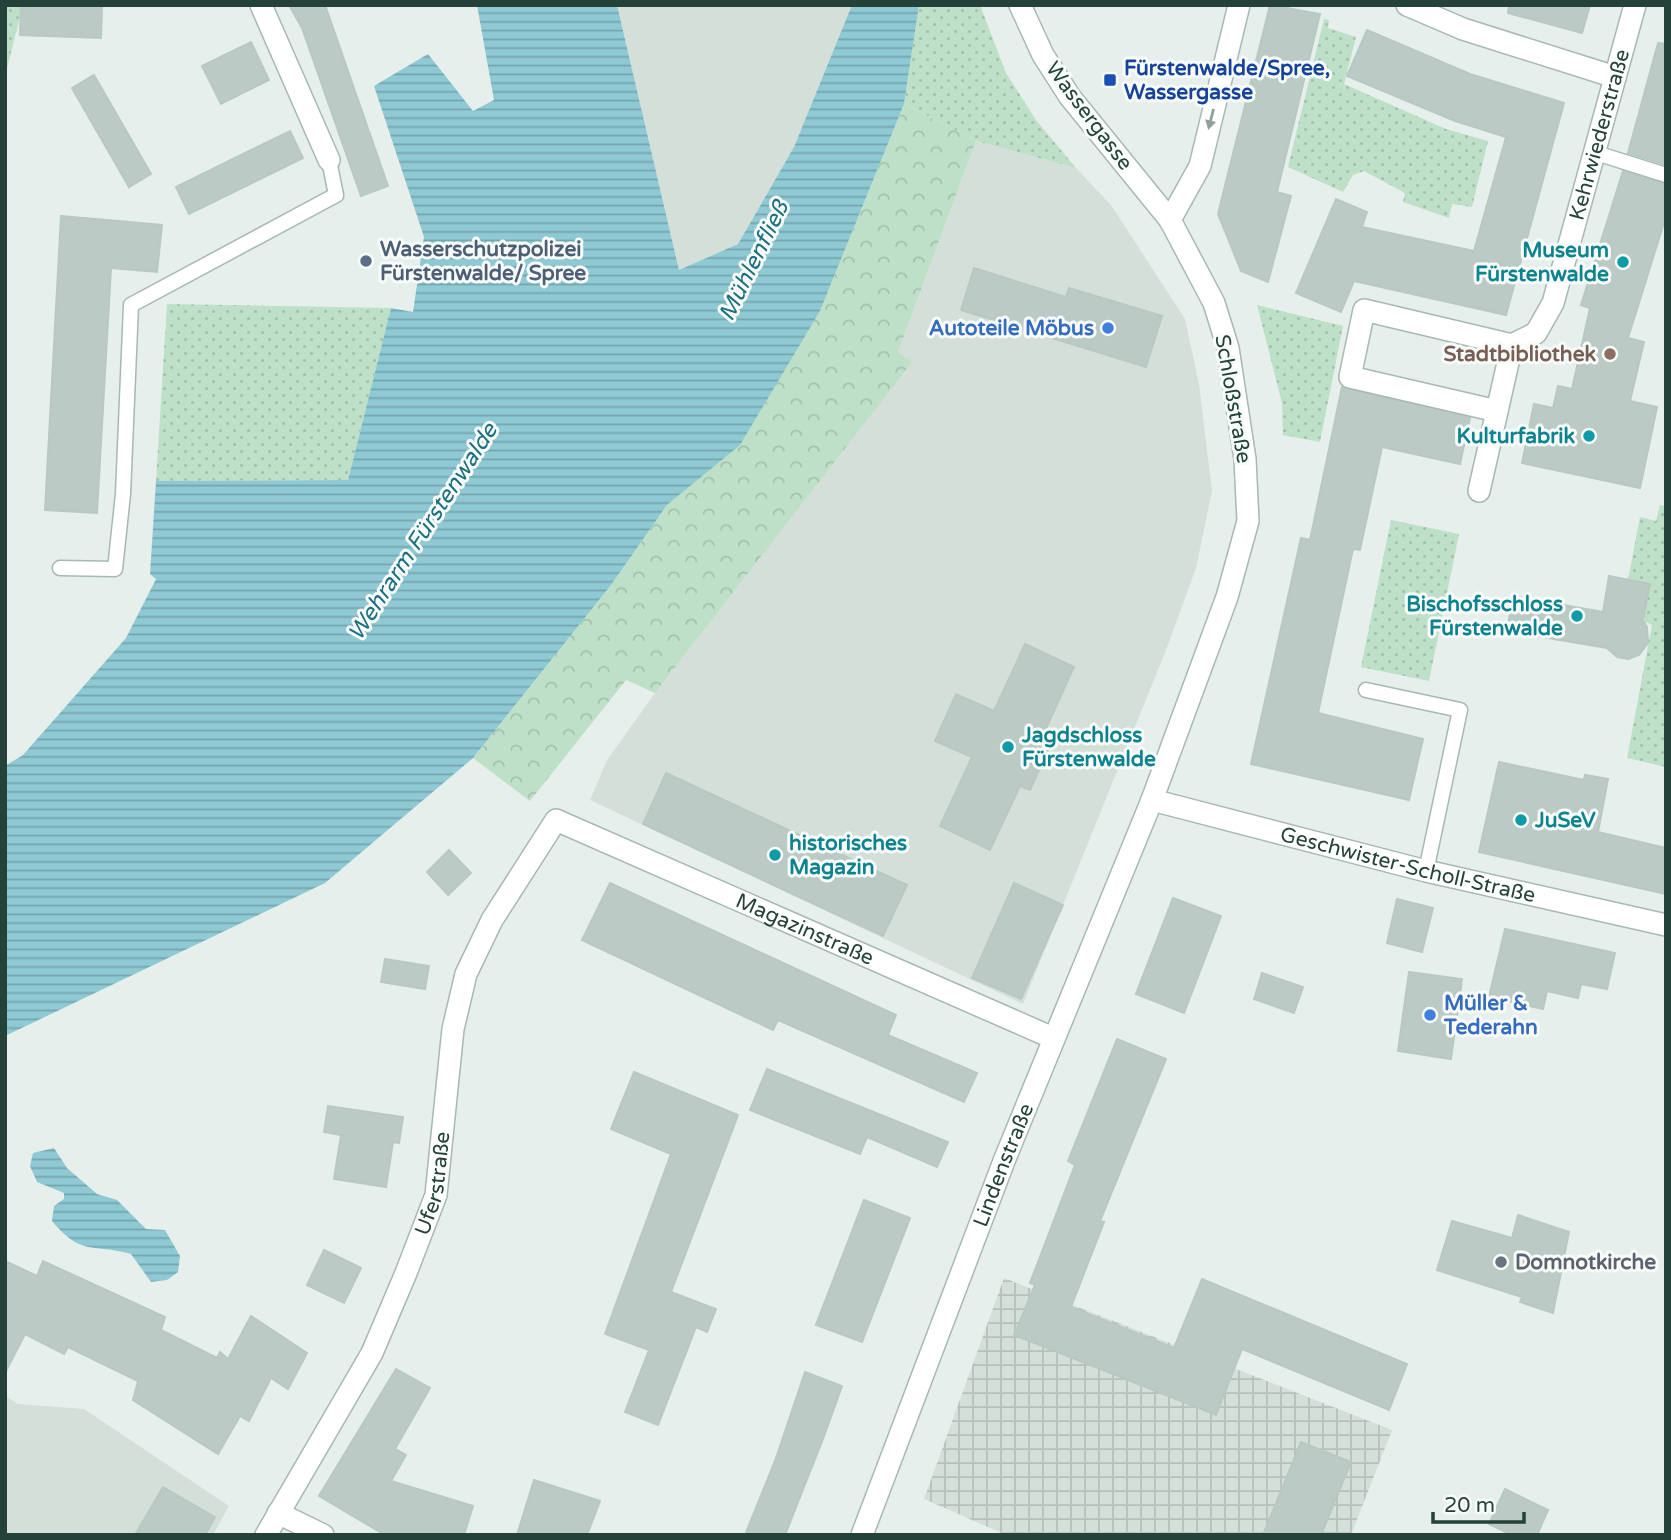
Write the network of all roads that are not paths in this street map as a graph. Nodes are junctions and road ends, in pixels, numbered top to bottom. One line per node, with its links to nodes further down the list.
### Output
1 (261, 5): 8 (street)
2 (1020, 5): 10 (street, Wassergasse)
3 (1239, 5): 10 (street, one-way to 10)
4 (1407, 5): 6 (street)
5 (1635, 5): 6 (street, Kehrwiederstraße)
6 (1615, 77): 7 (street, Kehrwiederstraße)
7 (1594, 152): 9 (lane); 11 (street, Kehrwiederstraße)
8 (329, 160): 14 (lane)
9 (1666, 175)
10 (1170, 220): 16 (street, Schloßstraße)
11 (1512, 345): 12 (street); 12 (street)
12 (1497, 411): 13 (street)
13 (1479, 491)
14 (60, 568)
15 (1366, 690): 18 (lane)
16 (1152, 800): 18 (street, Geschwister-Scholl-Straße); 20 (street, Lindenstraße)
17 (556, 820): 20 (street, Magazinstraße); 21 (street, Uferstraße)
18 (1426, 871): 19 (street, Geschwister-Scholl-Straße)
19 (1666, 925)
20 (1053, 1038): 24 (street, Lindenstraße)
21 (278, 1513): 22 (street, Uferstraße); 23 (street)
22 (266, 1535)
23 (323, 1535)
24 (862, 1535)

